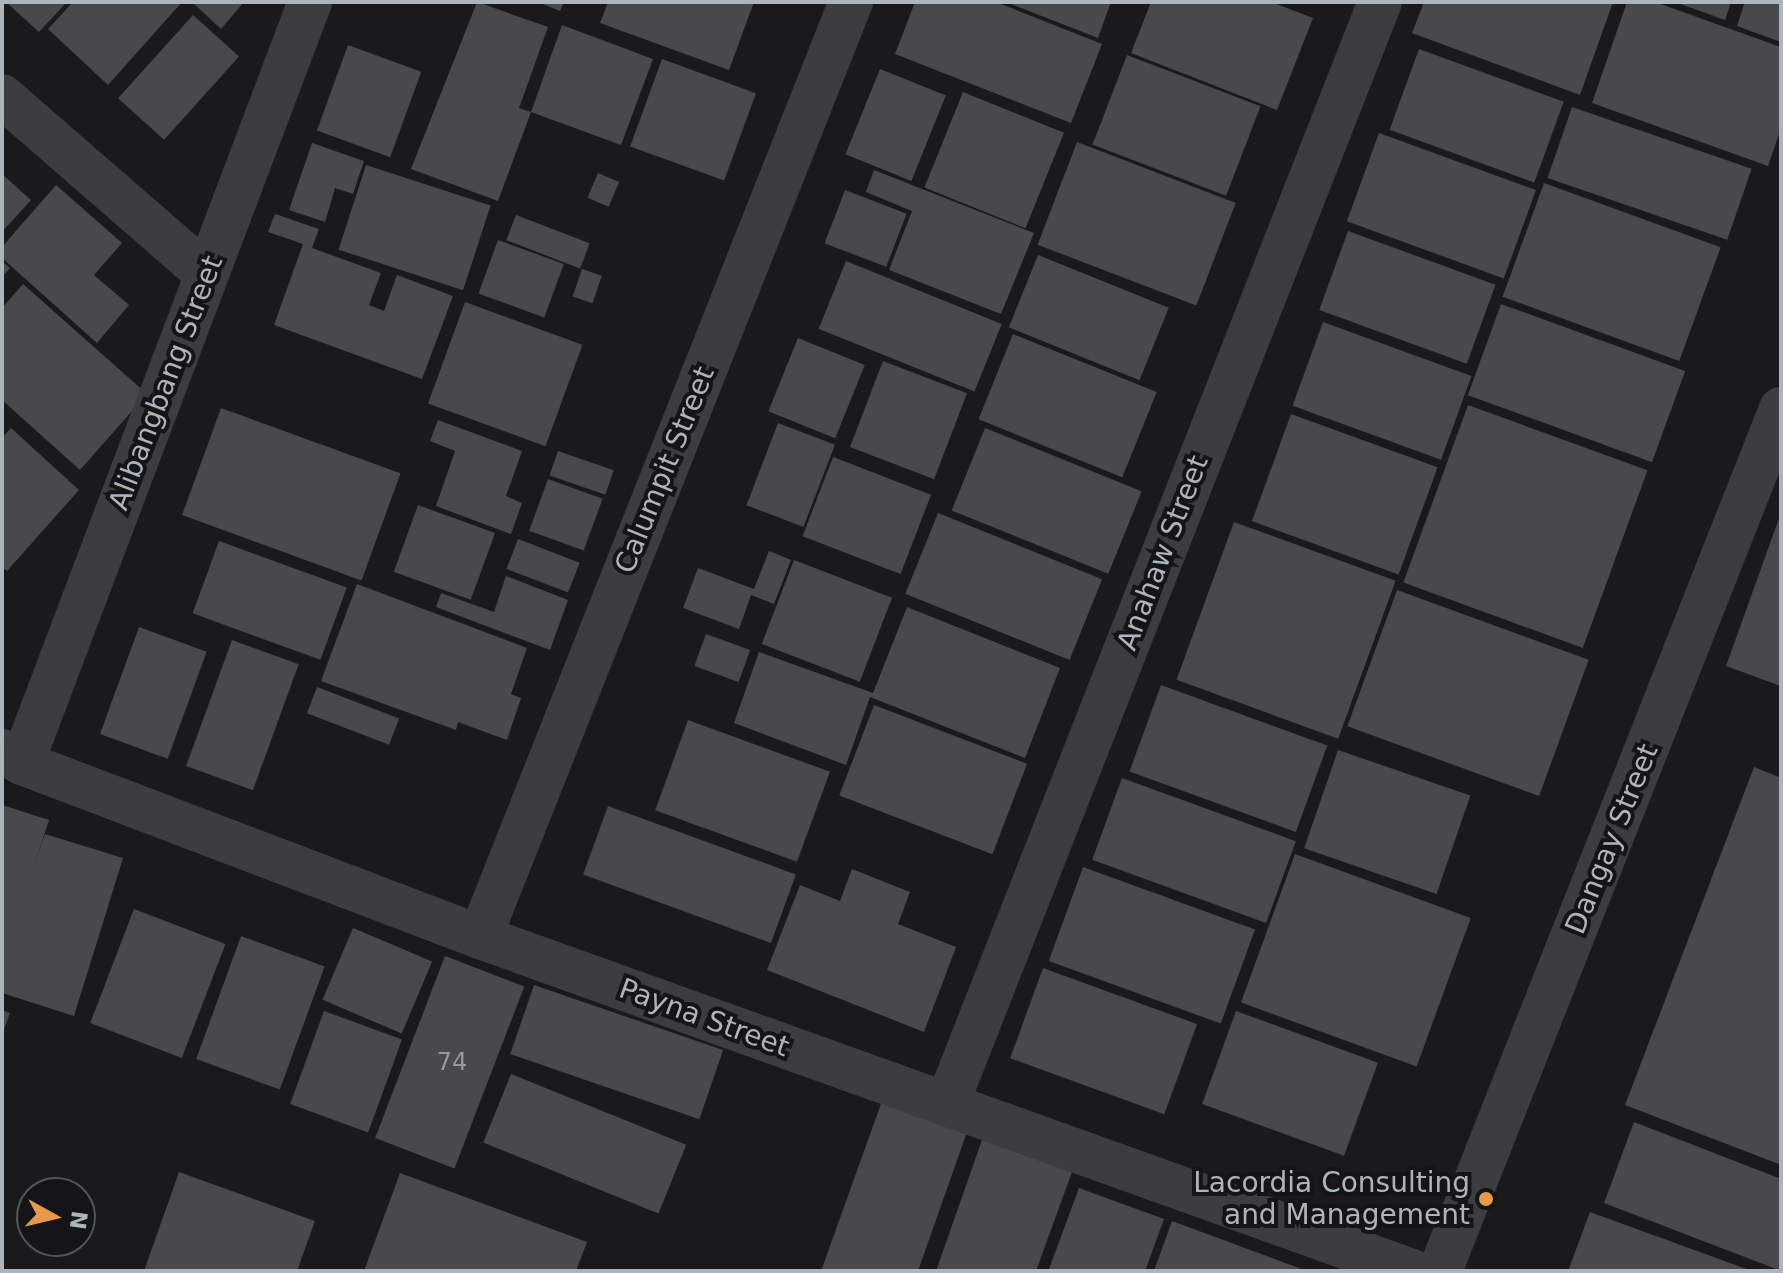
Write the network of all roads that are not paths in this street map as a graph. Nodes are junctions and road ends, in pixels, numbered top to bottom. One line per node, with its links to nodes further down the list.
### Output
1 (310, 2): 5 (street, Alibangbang Street)
2 (851, 2): 8 (street, Calumpit Street)
3 (1380, 2): 9 (street, Anahaw Street)
4 (2, 96): 5 (street)
5 (207, 274): 7 (street, Alibangbang Street)
6 (1781, 409): 10 (street, Dangay Street)
7 (12, 757): 8 (street, Payna Street)
8 (480, 937): 9 (street, Payna Street)
9 (947, 1104): 10 (street, Payna Street)
10 (1431, 1270)

